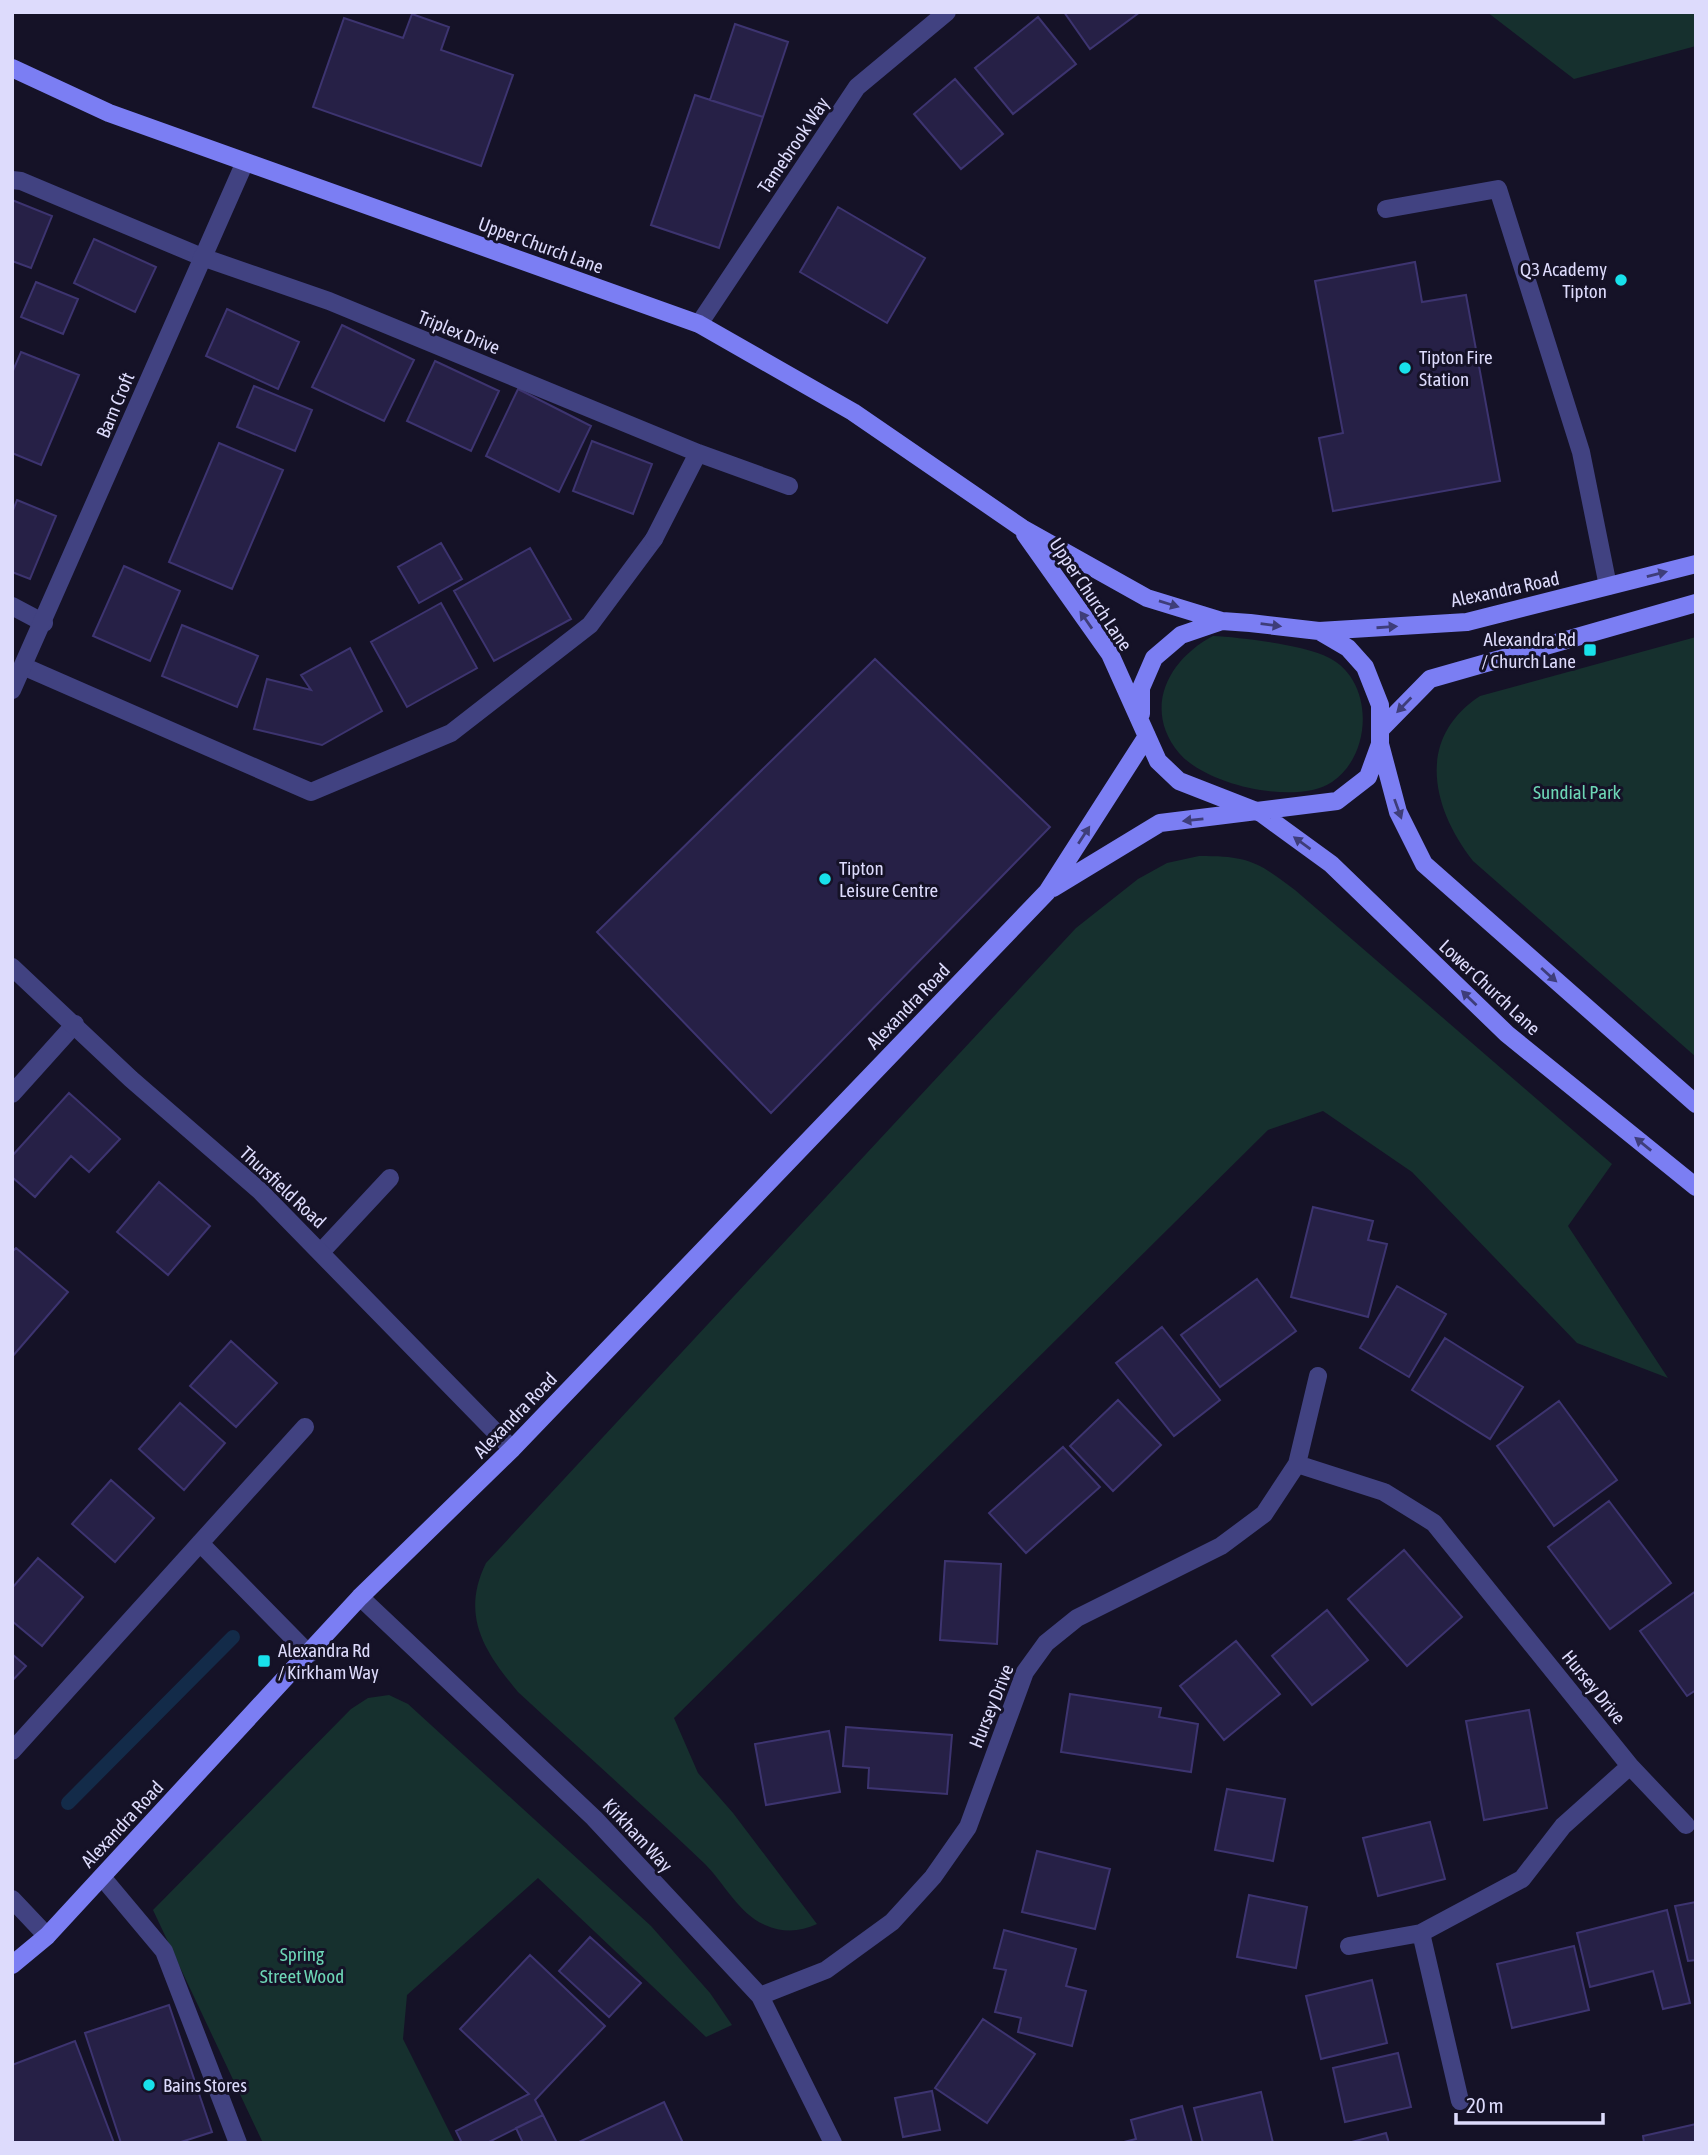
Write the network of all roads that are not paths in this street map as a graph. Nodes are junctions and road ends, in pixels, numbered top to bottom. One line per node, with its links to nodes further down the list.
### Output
1 (947, 12): 7 (street, Tamebrook Way)
2 (12, 68): 3 (main road, Upper Church Lane)
3 (245, 162): 6 (street, Barn Croft); 7 (main road, Upper Church Lane)
4 (12, 180): 6 (street, Triplex Drive)
5 (1386, 209): 12 (street)
6 (202, 257): 8 (street, Triplex Drive); 16 (street, Barn Croft)
7 (699, 324): 10 (main road, Upper Church Lane)
8 (698, 453): 9 (street, Triplex Drive); 18 (street)
9 (789, 486)
10 (1022, 528): 15 (main road, Upper Church Lane, one-way to 15); 20 (main road, Upper Church Lane, one-way to 10)
11 (1696, 564): 12 (main road, Alexandra Road, one-way to 11)
12 (1608, 586): 17 (main road, Alexandra Road, one-way to 12)
13 (1696, 603): 21 (main road, one-way to 21)
14 (12, 606): 16 (street)
15 (1222, 621): 17 (main road, one-way to 17); 20 (main road)
16 (44, 623): 18 (street, Barn Croft)
17 (1319, 631): 21 (main road)
18 (25, 667): 19 (street, Barn Croft)
19 (12, 690)
20 (1144, 729): 22 (main road); 23 (main road, Alexandra Road, one-way to 20)
21 (1380, 737): 22 (main road); 27 (main road, one-way to 27)
22 (1261, 813): 23 (main road, Alexandra Road, one-way to 23); 29 (main road, Lower Church Lane, one-way to 22)
23 (1047, 892): 33 (main road, Alexandra Road)
24 (12, 967): 25 (street, Thursfield Road)
25 (75, 1024): 26 (street); 30 (street, Thursfield Road)
26 (12, 1094)
27 (1696, 1104)
28 (390, 1178): 30 (street)
29 (1696, 1187)
30 (321, 1252): 33 (street, Thursfield Road)
31 (1318, 1376): 34 (street, Hursey Drive)
32 (305, 1427): 35 (street)
33 (512, 1449): 36 (main road, Alexandra Road)
34 (1297, 1464): 39 (street, Hursey Drive); 47 (street, Hursey Drive)
35 (200, 1543): 37 (street); 38 (street)
36 (360, 1597): 37 (main road, Alexandra Road); 47 (street, Kirkham Way)
37 (309, 1654): 41 (main road, Alexandra Road)
38 (12, 1751)
39 (1630, 1766): 40 (street, Hursey Drive); 43 (street)
40 (1686, 1825)
41 (102, 1877): 44 (main road, Alexandra Road); 49 (street)
42 (12, 1899): 44 (street)
43 (1421, 1933): 45 (street); 48 (street)
44 (47, 1936): 46 (main road, Alexandra Road)
45 (1349, 1946)
46 (12, 1965)
47 (760, 1996): 50 (street, Kirkham Way)
48 (1460, 2101)
49 (238, 2143)
50 (833, 2143)

